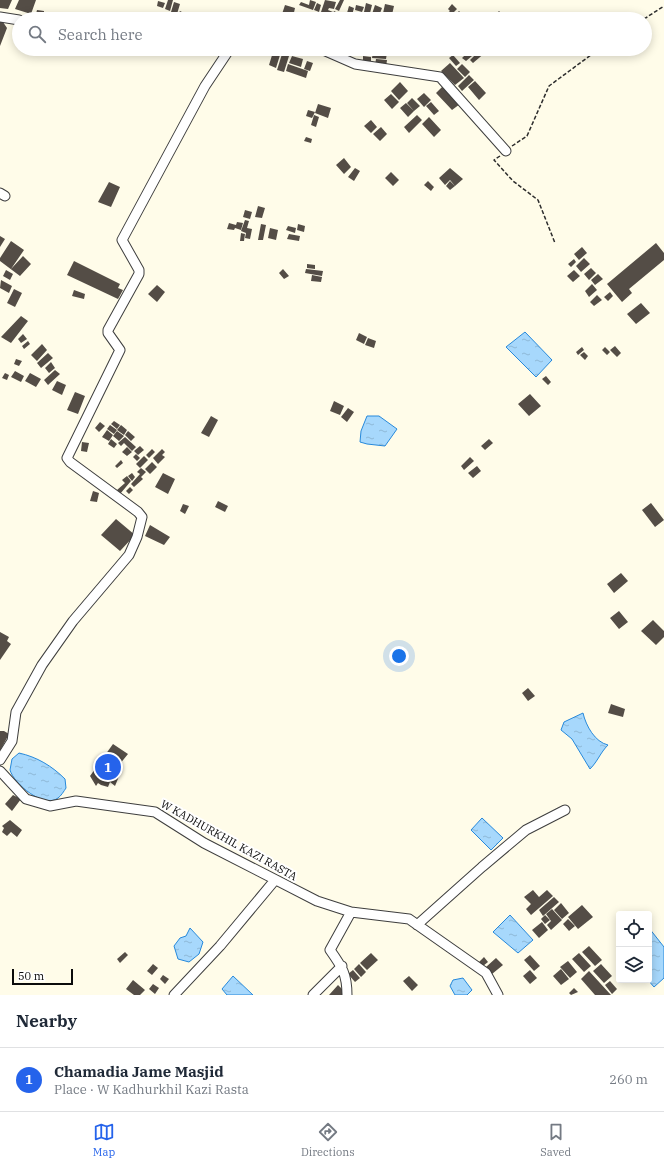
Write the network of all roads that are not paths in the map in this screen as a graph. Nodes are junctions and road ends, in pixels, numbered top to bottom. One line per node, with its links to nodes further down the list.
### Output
1 (0, 17): 2 (street)
2 (12, 19)
3 (223, 56): 6 (street)
4 (336, 56): 5 (street)
5 (506, 151)
6 (0, 760)
7 (0, 771): 9 (street, W KADHURKHIL KAZI RASTA)
8 (565, 810): 11 (street)
9 (275, 880): 10 (street, W KADHURKHIL KAZI RASTA); 13 (street)
10 (351, 912): 11 (street, W KADHURKHIL KAZI RASTA); 12 (street)
11 (417, 925): 16 (street, W KADHURKHIL KAZI RASTA)
12 (342, 966): 14 (street); 15 (street)
13 (174, 995)
14 (313, 995)
15 (347, 995)
16 (498, 995)

